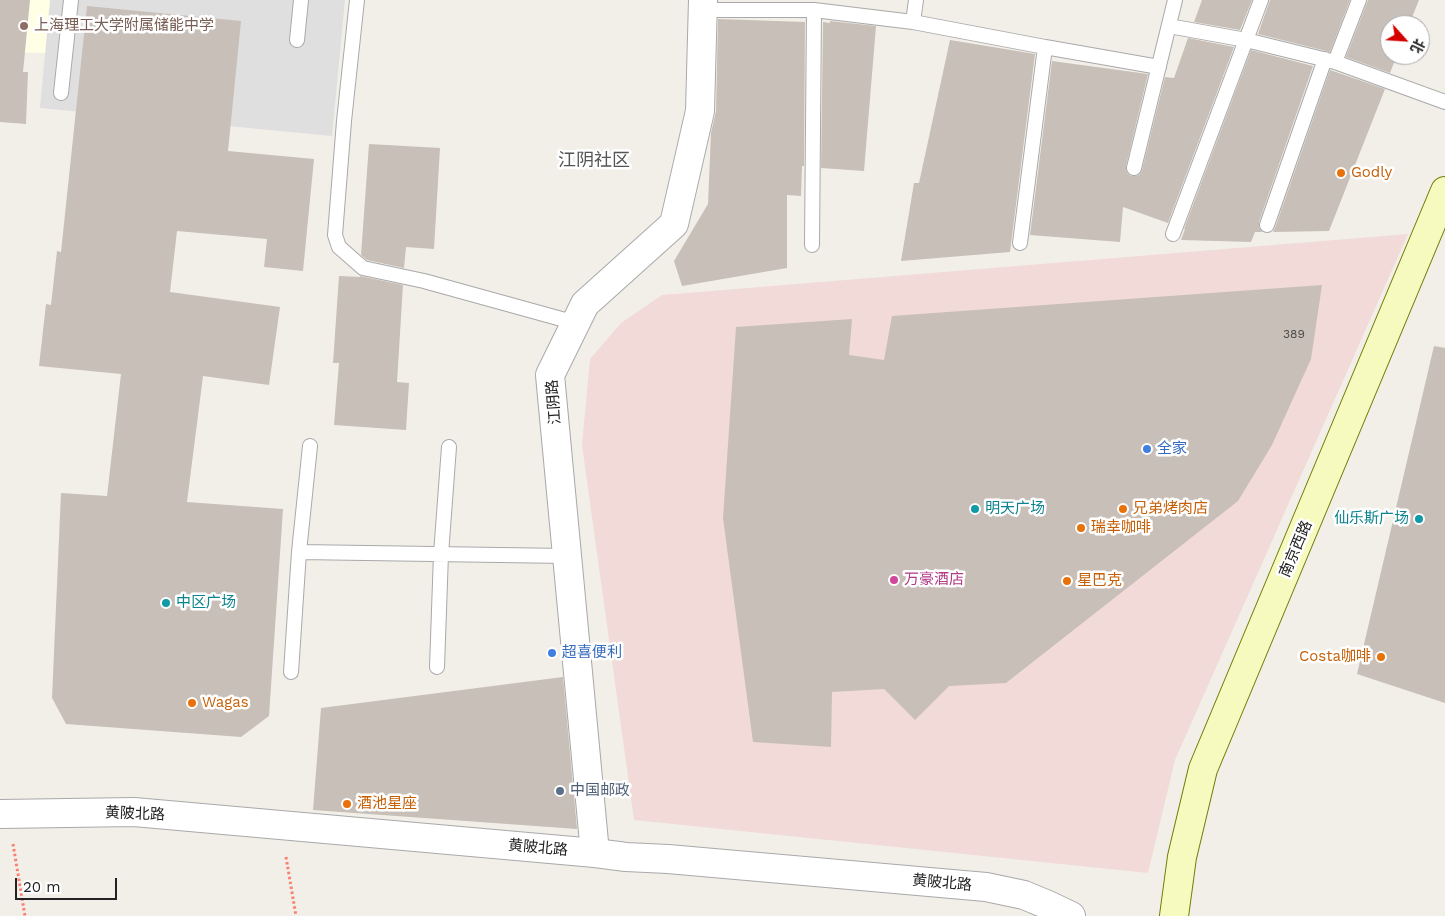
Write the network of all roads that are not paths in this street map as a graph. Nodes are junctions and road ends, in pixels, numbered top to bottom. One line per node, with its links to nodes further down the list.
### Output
1 (71, 0): 17 (lane)
2 (301, 0): 12 (lane)
3 (357, 0): 25 (lane)
4 (916, 0): 10 (lane)
5 (1175, 0): 11 (lane)
6 (1261, 0): 13 (lane)
7 (1359, 0): 15 (lane)
8 (703, 5): 9 (lane); 25 (street, 江阴路)
9 (814, 10): 10 (lane); 24 (lane)
10 (913, 22): 14 (lane)
11 (1170, 26): 13 (lane); 16 (lane)
12 (297, 40)
13 (1246, 40): 15 (lane); 22 (lane)
14 (1045, 47): 16 (lane); 23 (lane)
15 (1330, 61): 18 (lane); 21 (lane)
16 (1159, 67): 19 (lane)
17 (61, 93)
18 (1445, 102)
19 (1134, 168)
20 (1445, 191): 36 (main road, 南京西路)
21 (1267, 224)
22 (1173, 234)
23 (1020, 243)
24 (812, 245)
25 (576, 323): 30 (street, 江阴路)
26 (310, 446): 28 (lane)
27 (450, 447): 29 (lane)
28 (299, 552): 29 (lane); 32 (lane)
29 (441, 554): 30 (lane); 31 (lane)
30 (567, 556): 34 (street, 江阴路)
31 (437, 666)
32 (291, 672)
33 (4, 814): 34 (street, 黄陂北路)
34 (595, 853): 35 (street, 黄陂北路)
35 (1071, 916)
36 (1174, 916)

